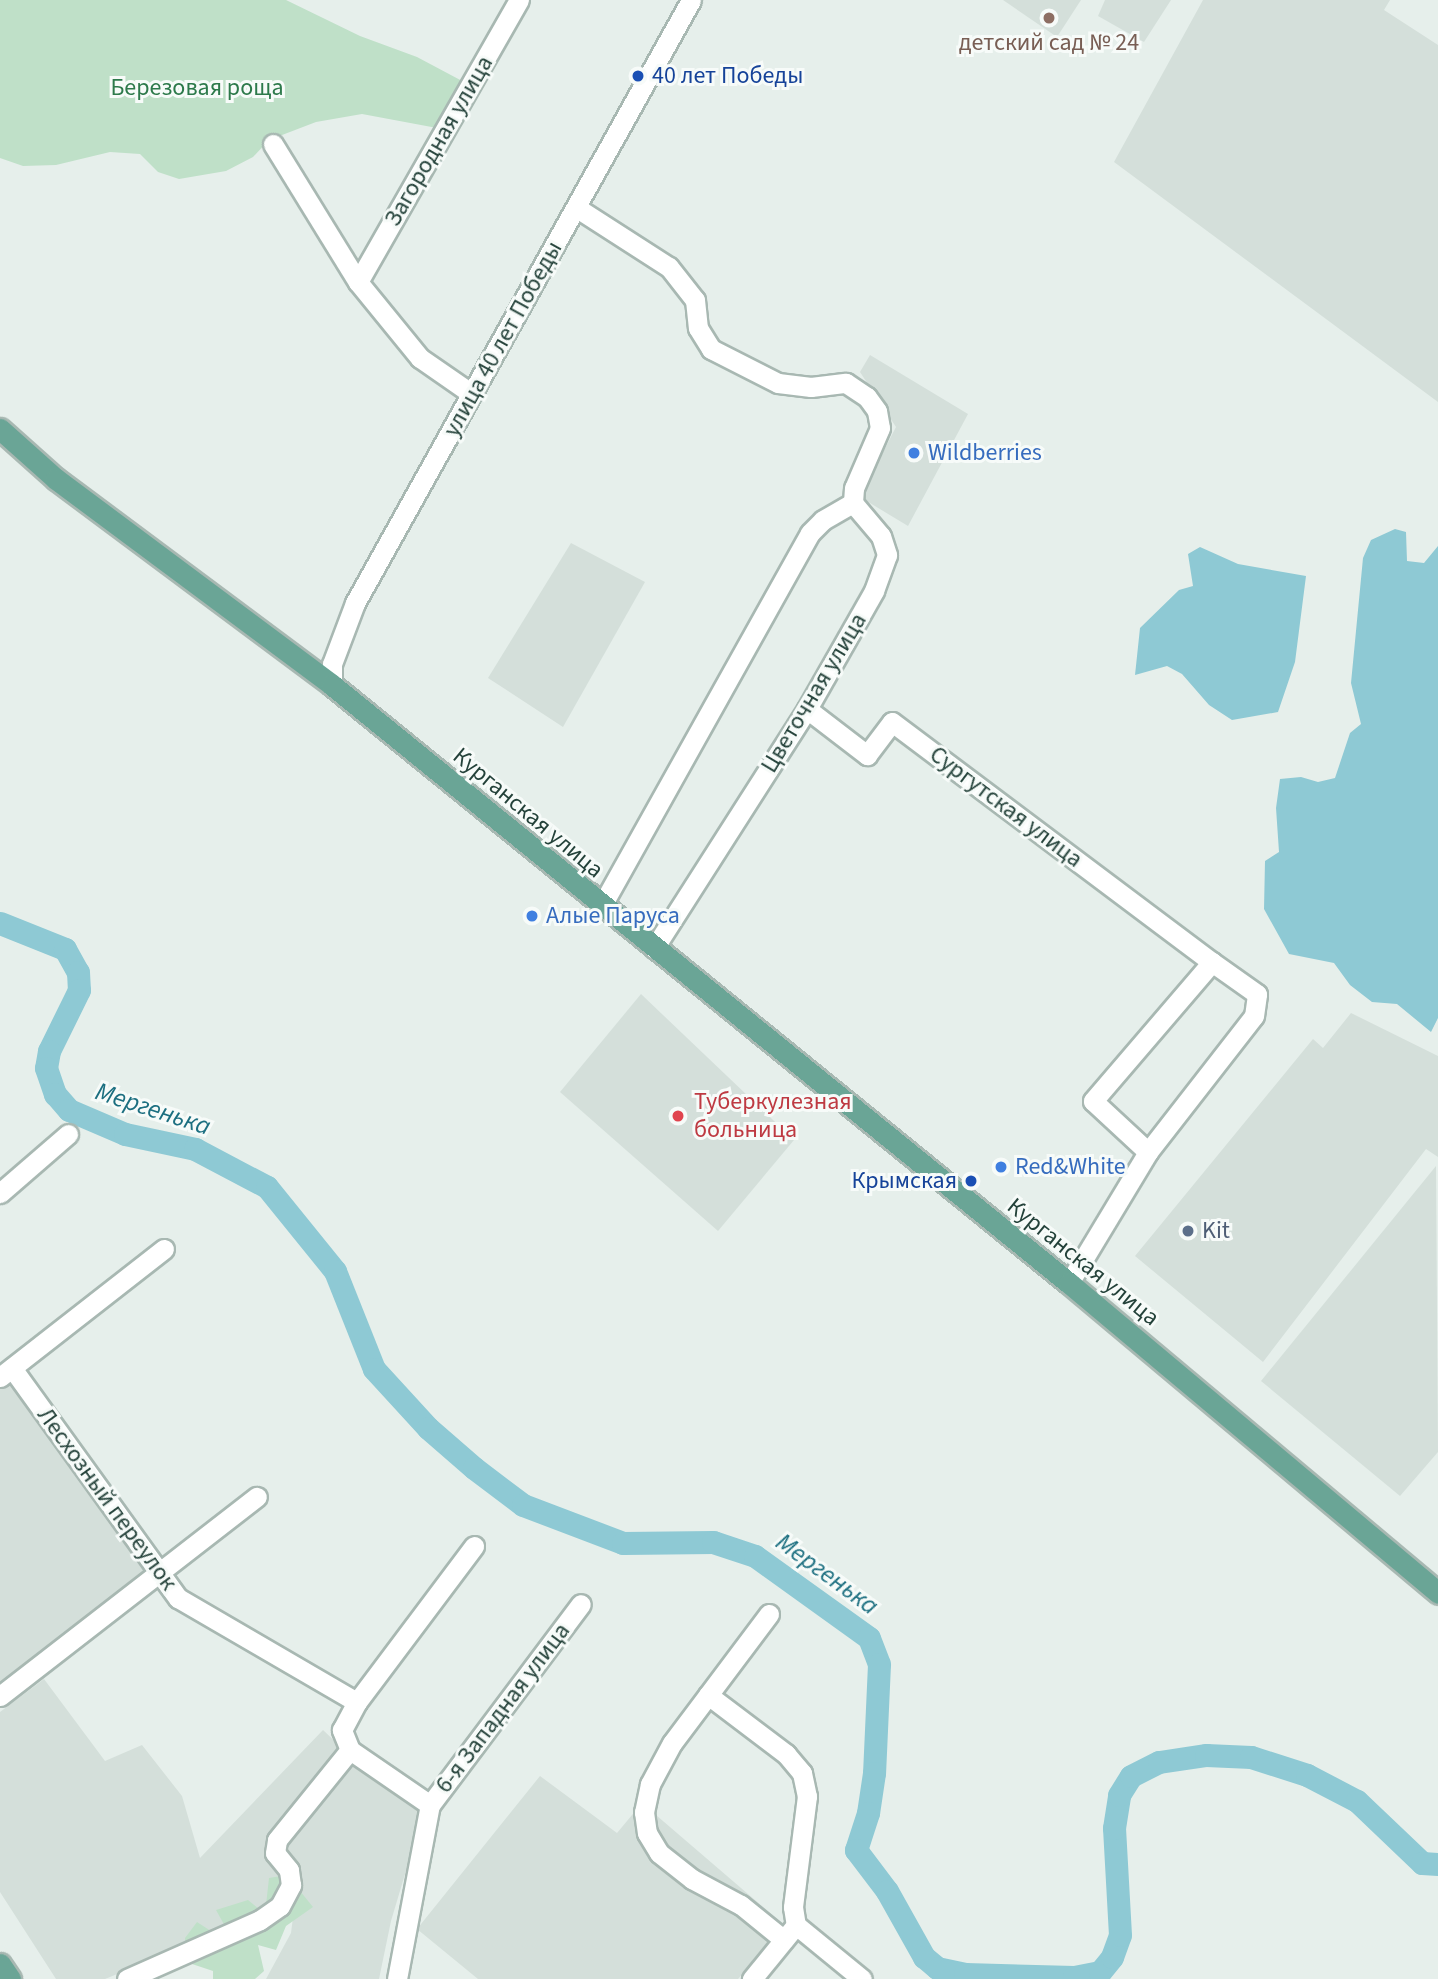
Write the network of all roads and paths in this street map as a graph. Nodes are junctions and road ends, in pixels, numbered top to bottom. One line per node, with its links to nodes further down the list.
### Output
1 (519, 0): 5 (street, Загородная улица)
2 (691, 0): 4 (street, улица 40 лет Победы)
3 (273, 145): 5 (street)
4 (577, 208): 6 (street, улица 40 лет Победы); 8 (street)
5 (358, 282): 6 (street)
6 (472, 394): 9 (street, улица 40 лет Победы)
7 (0, 429): 9 (main road, Курганская улица)
8 (853, 503): 10 (street, Цветочная улица); 11 (street)
9 (332, 685): 11 (main road, Курганская улица)
10 (807, 709): 12 (street, Цветочная улица); 13 (street, Сургутская улица)
11 (601, 907): 12 (main road, Курганская улица)
12 (654, 948): 18 (main road, Курганская улица)
13 (1212, 962): 15 (street); 15 (street)
14 (68, 1134): 16 (street)
15 (1148, 1152): 18 (street)
16 (0, 1193)
17 (164, 1249): 19 (street)
18 (1069, 1283): 23 (main road, Курганская улица)
19 (6, 1372): 22 (street, Лесхозный переулок)
20 (257, 1497): 22 (street)
21 (474, 1546): 28 (street)
22 (163, 1572): 27 (street); 28 (street, Лесхозный переулок)
23 (1438, 1593)
24 (581, 1604): 30 (street, 6-я Западная улица)
25 (769, 1614): 26 (street)
26 (708, 1695): 32 (street); 32 (street)
27 (0, 1696)
28 (357, 1702): 29 (street)
29 (350, 1750): 30 (street); 35 (street)
30 (430, 1805): 31 (street, 6-я Западная улица)
31 (403, 1929): 36 (street, 6-я Западная улица); 37 (street)
32 (790, 1932): 38 (street); 39 (street)
33 (0, 1964): 34 (main road)
34 (10, 1979)
35 (127, 1979)
36 (397, 1979)
37 (402, 1979)
38 (752, 1979)
39 (862, 1979)

